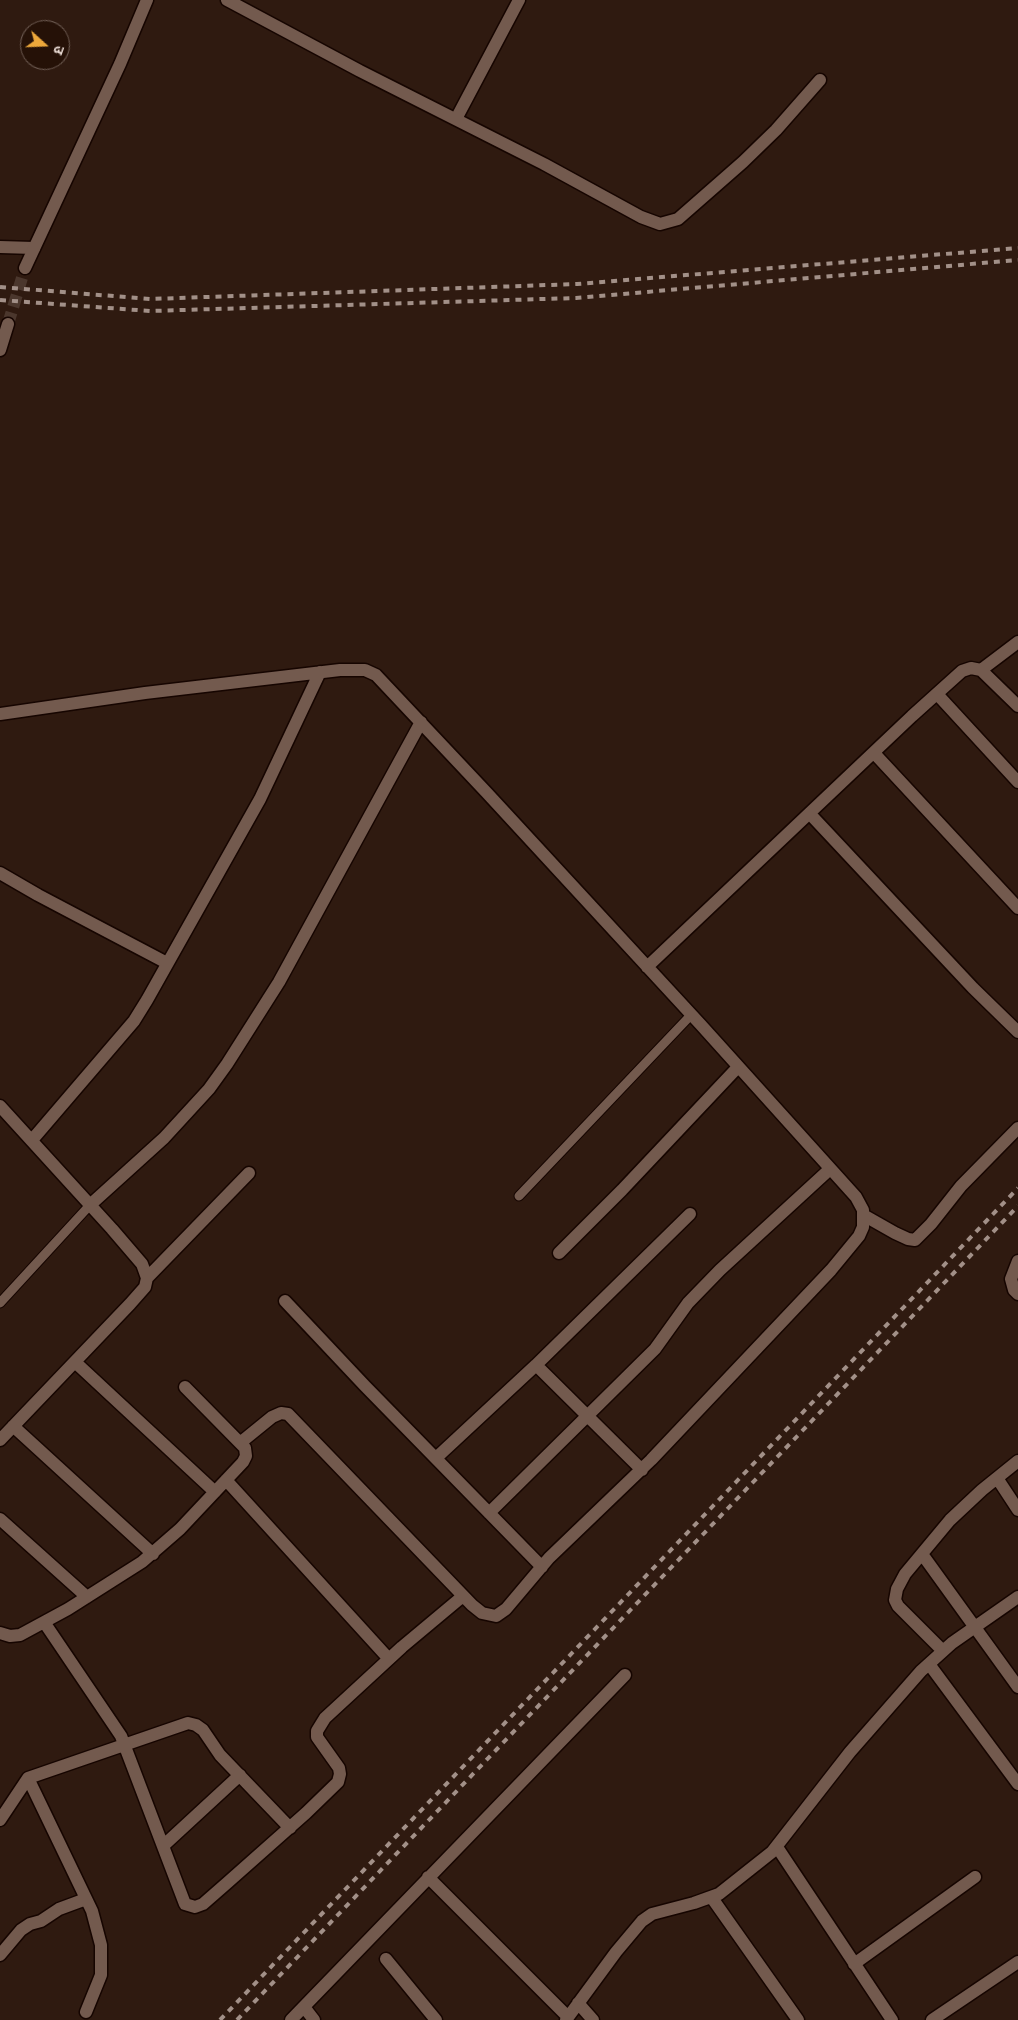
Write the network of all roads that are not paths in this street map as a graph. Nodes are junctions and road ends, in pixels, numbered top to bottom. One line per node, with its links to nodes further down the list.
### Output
1 (147, 0): 7 (street)
2 (227, 0): 5 (street)
3 (518, 0): 5 (street)
4 (820, 80): 5 (street)
5 (456, 119)
6 (0, 247): 7 (street)
7 (34, 248): 8 (street)
8 (25, 268)
9 (8, 324): 10 (street)
10 (0, 350)
11 (1018, 642): 12 (street)
12 (981, 670): 14 (street); 15 (street)
13 (320, 672): 16 (street); 17 (street); 23 (street)
14 (936, 694): 18 (street); 19 (street)
15 (1018, 706)
16 (0, 714)
17 (421, 722): 24 (street); 34 (street)
18 (874, 753): 20 (street); 22 (street)
19 (1018, 782)
20 (810, 814): 24 (street); 26 (street)
21 (0, 873): 23 (street)
22 (1018, 908)
23 (167, 963): 30 (street)
24 (647, 967): 25 (street)
25 (691, 1015): 27 (street); 33 (lane)
26 (1018, 1032)
27 (738, 1067): 31 (street); 37 (street)
28 (0, 1106): 30 (street)
29 (1018, 1128): 36 (street)
30 (32, 1140): 34 (street)
31 (830, 1168): 36 (street); 46 (street)
32 (249, 1173): 39 (street)
33 (519, 1196)
34 (90, 1205): 39 (street); 42 (lane)
35 (690, 1214): 44 (street)
36 (865, 1216): 52 (street)
37 (558, 1253)
38 (1018, 1261): 40 (street)
39 (147, 1278): 43 (street)
40 (1018, 1294)
41 (285, 1301): 50 (street)
42 (0, 1303)
43 (75, 1362): 47 (street); 55 (street)
44 (536, 1365): 46 (street); 50 (street)
45 (185, 1387): 49 (street)
46 (588, 1416): 52 (street); 57 (street)
47 (13, 1426): 48 (street); 59 (street)
48 (0, 1440)
49 (240, 1443): 54 (street); 62 (street)
50 (436, 1458): 57 (street)
51 (1018, 1461): 53 (street)
52 (642, 1470): 61 (street)
53 (997, 1478): 56 (street); 60 (street)
54 (226, 1480): 55 (street); 69 (street)
55 (215, 1492): 59 (street)
56 (1018, 1510)
57 (489, 1513): 61 (street)
58 (0, 1519): 63 (street)
59 (153, 1554): 63 (street)
60 (922, 1554): 66 (street); 68 (street)
61 (542, 1567): 62 (street)
62 (463, 1596): 69 (street)
63 (87, 1597): 65 (street)
64 (1018, 1597): 66 (street)
65 (44, 1622): 67 (street); 73 (street)
66 (976, 1626): 68 (street); 72 (street)
67 (0, 1633)
68 (943, 1651): 70 (street)
69 (389, 1659): 78 (street)
70 (929, 1664): 76 (street); 80 (street)
71 (625, 1675): 81 (street)
72 (1018, 1687)
73 (125, 1745): 74 (street); 75 (street); 79 (street)
74 (240, 1775): 78 (street); 79 (street)
75 (28, 1778): 77 (street); 84 (street)
76 (1018, 1784)
77 (0, 1820)
78 (290, 1828): 79 (street)
79 (163, 1846)
80 (777, 1847): 83 (street); 88 (street)
81 (428, 1877): 90 (street); 92 (street)
82 (975, 1877): 88 (street)
83 (712, 1898): 89 (street); 97 (street)
84 (86, 1900): 85 (street); 91 (street)
85 (0, 1955)
86 (386, 1959): 95 (street)
87 (1018, 1962): 99 (street)
88 (854, 1964): 98 (street)
89 (578, 2003): 92 (street); 96 (street)
90 (304, 2007): 93 (street); 94 (street)
91 (86, 2012)
92 (566, 2018)
93 (291, 2020)
94 (314, 2020)
95 (436, 2020)
96 (592, 2020)
97 (798, 2020)
98 (892, 2020)
99 (932, 2020)

